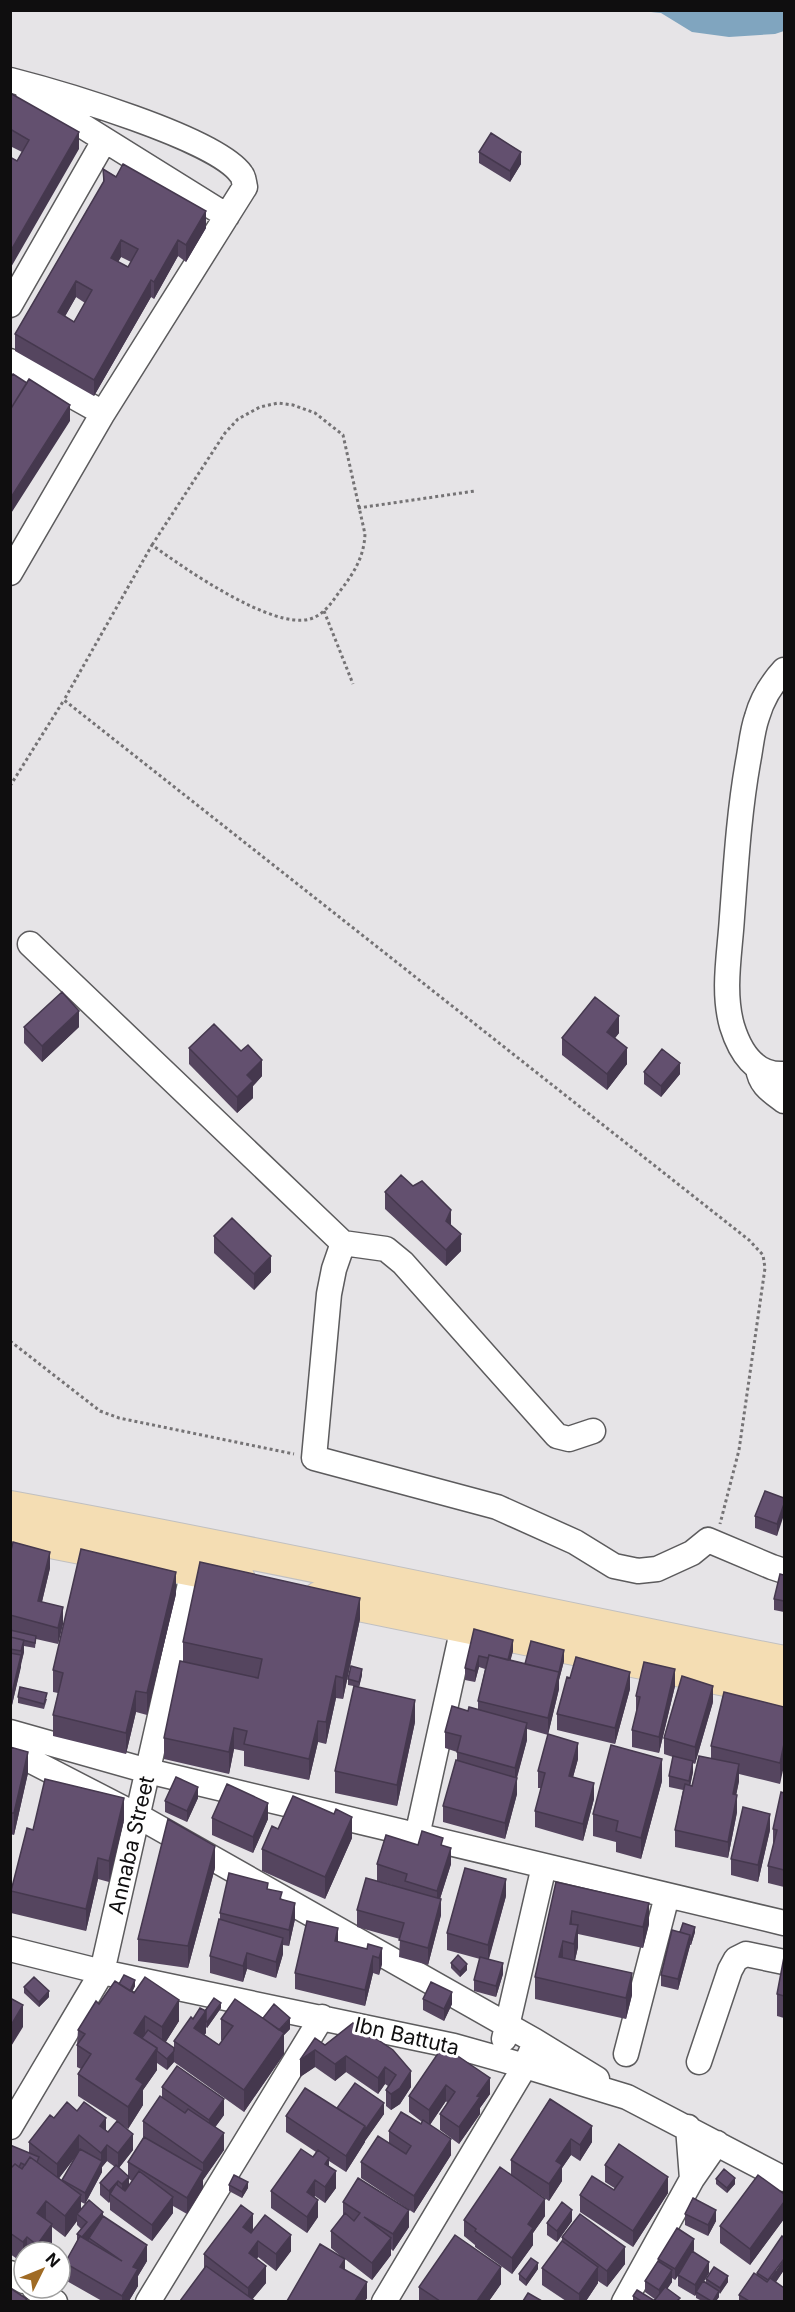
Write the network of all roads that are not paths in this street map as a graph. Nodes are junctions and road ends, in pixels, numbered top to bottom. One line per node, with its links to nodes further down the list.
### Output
1 (10, 80): 2 (street); 3 (street)
2 (104, 141): 3 (street); 4 (street)
3 (227, 216): 6 (street)
4 (10, 305)
5 (10, 361): 6 (street)
6 (103, 413): 7 (street)
7 (10, 573)
8 (784, 670): 10 (street)
9 (30, 944): 13 (street)
10 (758, 1068): 11 (street); 12 (street)
11 (784, 1074)
12 (784, 1101)
13 (343, 1243): 14 (street); 18 (street)
14 (593, 1431)
15 (10, 1507): 17 (main road)
16 (10, 1534): 17 (main road)
17 (196, 1555): 19 (main road); 22 (main road); 26 (street, Annaba Street)
18 (784, 1571)
19 (263, 1585)
20 (298, 1593): 21 (main road)
21 (463, 1627): 23 (main road); 28 (street)
22 (784, 1662)
23 (784, 1692)
24 (10, 1732): 26 (street)
25 (10, 1750): 27 (street)
26 (148, 1770): 27 (street, Annaba Street); 28 (street)
27 (138, 1816): 34 (street, Annaba Street); 36 (street)
28 (417, 1836): 29 (street)
29 (543, 1866): 30 (street); 36 (street)
30 (667, 1896): 31 (street); 38 (street)
31 (784, 1923)
32 (10, 1949): 34 (street, Ibn Battuta)
33 (784, 1962): 40 (street)
34 (102, 1972): 35 (street, Ibn Battuta); 43 (street, Annaba Street)
35 (322, 2017): 39 (street, Ibn Battuta); 48 (street)
36 (508, 2026): 37 (street); 39 (street)
37 (535, 2041): 41 (street); 42 (street)
38 (626, 2054)
39 (499, 2058): 41 (street, Ibn Battuta)
40 (699, 2062)
41 (525, 2066): 42 (street, Ibn Battuta); 49 (street)
42 (627, 2097): 44 (street, Ibn Battuta)
43 (10, 2127)
44 (688, 2127): 45 (street, Ibn Battuta); 46 (street)
45 (717, 2143): 46 (street); 47 (street, Ibn Battuta)
46 (692, 2179): 50 (street)
47 (784, 2179)
48 (148, 2301)
49 (384, 2301)
50 (624, 2301)

